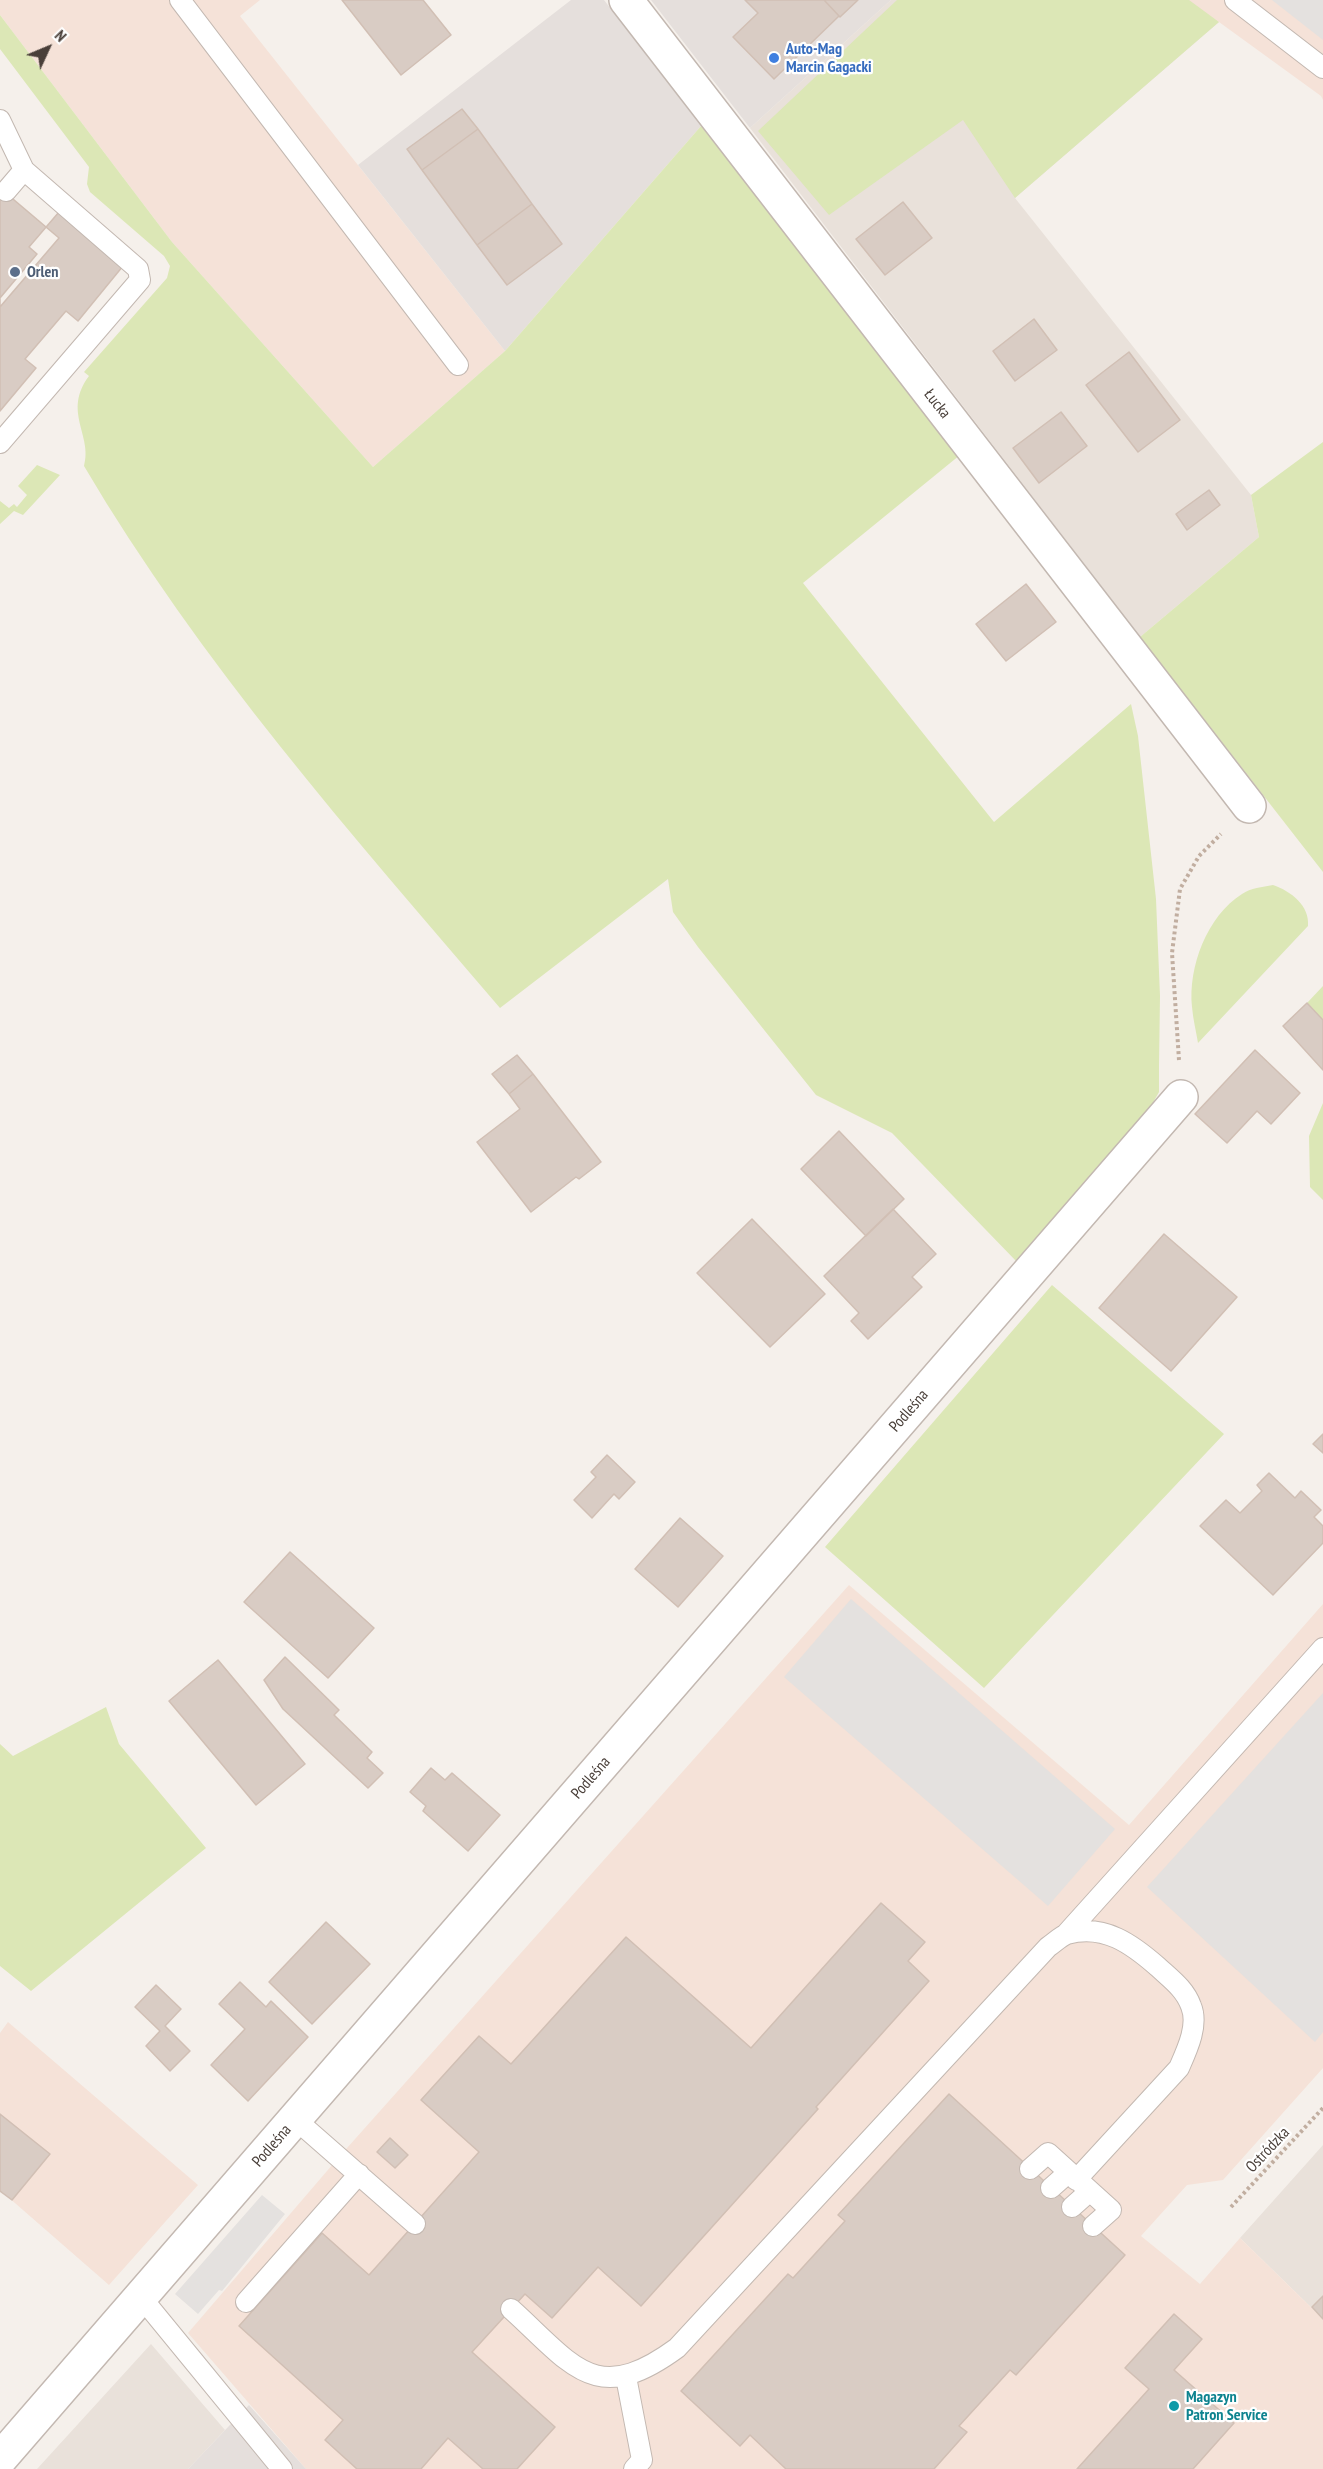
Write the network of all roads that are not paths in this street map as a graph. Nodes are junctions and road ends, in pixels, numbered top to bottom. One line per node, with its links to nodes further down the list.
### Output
1 (180, 0): 8 (lane)
2 (626, 0): 10 (street, Łucka)
3 (1235, 0): 4 (lane)
4 (1323, 68)
5 (0, 120): 6 (lane)
6 (24, 170): 7 (lane); 9 (lane)
7 (6, 191)
8 (458, 365)
9 (0, 443)
10 (1249, 806)
11 (1181, 1097): 14 (street, Podleśna)
12 (1323, 1648): 13 (lane)
13 (1066, 1934): 17 (lane); 25 (lane)
14 (295, 2119): 16 (lane); 22 (street, Podleśna)
15 (1030, 2169): 17 (lane)
16 (359, 2174): 20 (lane); 23 (lane)
17 (1078, 2181): 18 (lane); 19 (lane); 21 (lane)
18 (1051, 2188)
19 (1072, 2207)
20 (415, 2224)
21 (1093, 2226)
22 (141, 2297): 26 (street, Podleśna); 27 (lane)
23 (246, 2302)
24 (511, 2309): 25 (lane)
25 (626, 2377): 28 (lane)
26 (0, 2459)
27 (282, 2469)
28 (634, 2469)

